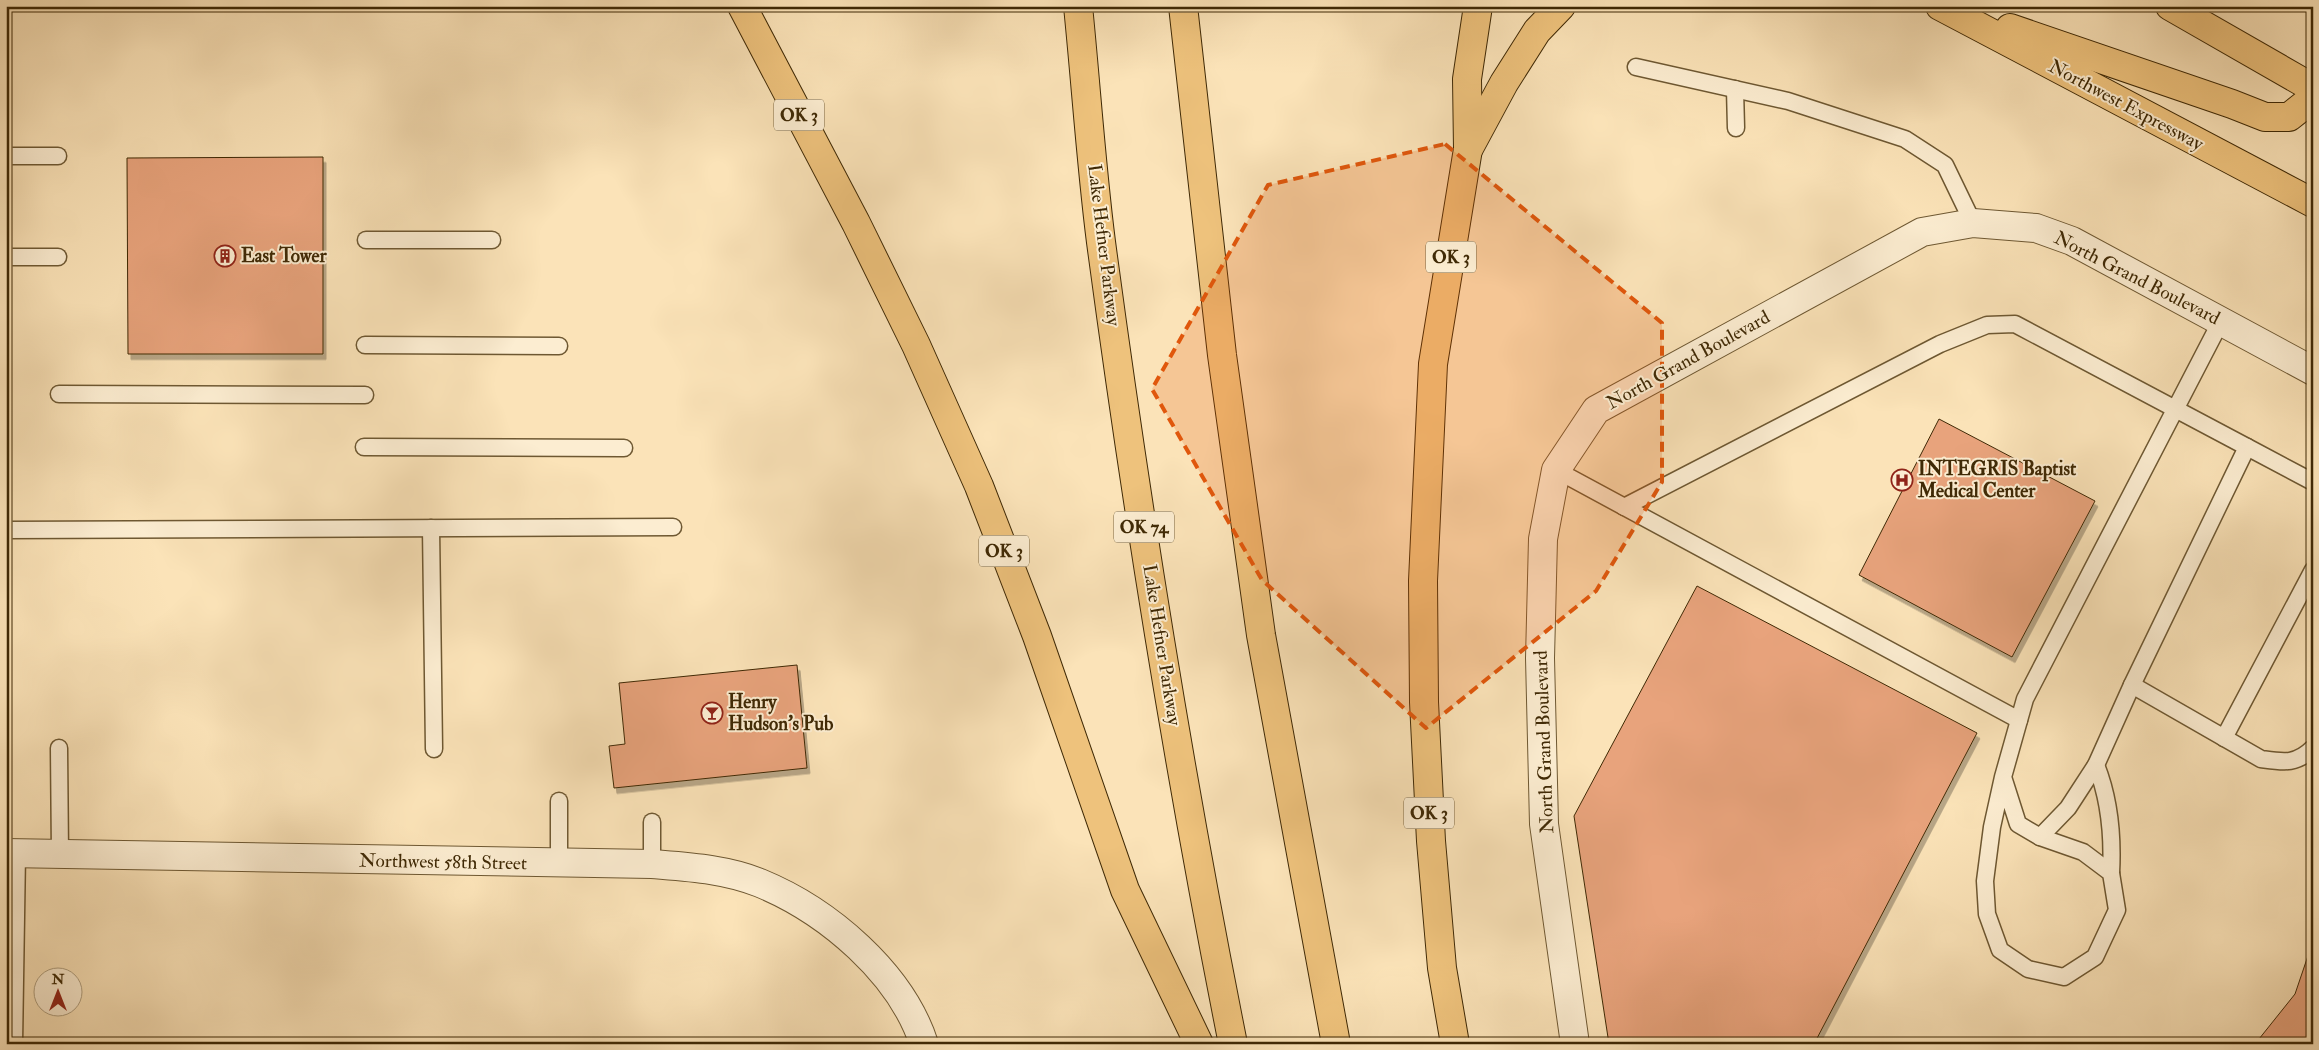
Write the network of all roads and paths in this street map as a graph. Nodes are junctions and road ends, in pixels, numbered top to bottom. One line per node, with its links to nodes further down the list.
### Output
1 (742, 6): 59 (highway, OK 3)
2 (1078, 6): 60 (highway, Lake Hefner Parkway / OK 74)
3 (1183, 6): 61 (highway)
4 (1478, 6): 14 (highway, OK 3)
5 (1561, 6): 14 (highway)
6 (1940, 6): 17 (highway, Northwest Expressway)
7 (1945, 6): 12 (highway)
8 (2170, 6): 10 (highway)
9 (1636, 67): 11 (lane)
10 (2313, 88)
11 (1735, 89): 13 (lane); 18 (lane)
12 (2313, 98)
13 (1736, 128)
14 (1468, 150): 62 (highway, OK 3)
15 (6, 156): 16 (lane)
16 (58, 156)
17 (2313, 203)
18 (1973, 223): 23 (street, North Grand Boulevard); 33 (street, North Grand Boulevard)
19 (366, 240): 20 (lane)
20 (492, 240)
21 (6, 257): 22 (lane)
22 (58, 257)
23 (2221, 321): 26 (street, North Grand Boulevard); 29 (lane)
24 (365, 345): 25 (lane)
25 (559, 346)
26 (2313, 371)
27 (59, 394): 28 (lane)
28 (365, 395)
29 (2176, 408): 31 (lane); 35 (lane); 41 (lane)
30 (364, 447): 32 (lane)
31 (2246, 447): 34 (lane); 40 (lane)
32 (624, 448)
33 (1556, 470): 35 (lane); 63 (street, North Grand Boulevard)
34 (2313, 482)
35 (1624, 507): 41 (lane)
36 (673, 527): 37 (lane)
37 (431, 528): 38 (lane); 45 (lane)
38 (6, 530)
39 (2313, 570): 42 (lane)
40 (2132, 685): 42 (lane); 46 (lane)
41 (2019, 720): 47 (lane)
42 (2224, 738): 44 (lane)
43 (59, 748): 52 (lane)
44 (2313, 748)
45 (434, 749)
46 (2096, 765): 50 (lane); 55 (lane)
47 (2003, 777): 50 (lane); 55 (lane)
48 (559, 801): 53 (lane)
49 (652, 822): 54 (lane)
50 (2040, 837): 55 (lane)
51 (12, 853): 52 (street, Northwest 58th Street); 56 (lane)
52 (60, 854): 53 (street, Northwest 58th Street)
53 (559, 864): 54 (street, Northwest 58th Street)
54 (652, 864): 58 (street, Northwest 58th Street)
55 (2111, 873)
56 (11, 948): 57 (lane)
57 (14, 1044)
58 (924, 1044)
59 (1199, 1044)
60 (1233, 1044)
61 (1336, 1044)
62 (1455, 1044)
63 (1576, 1044)

